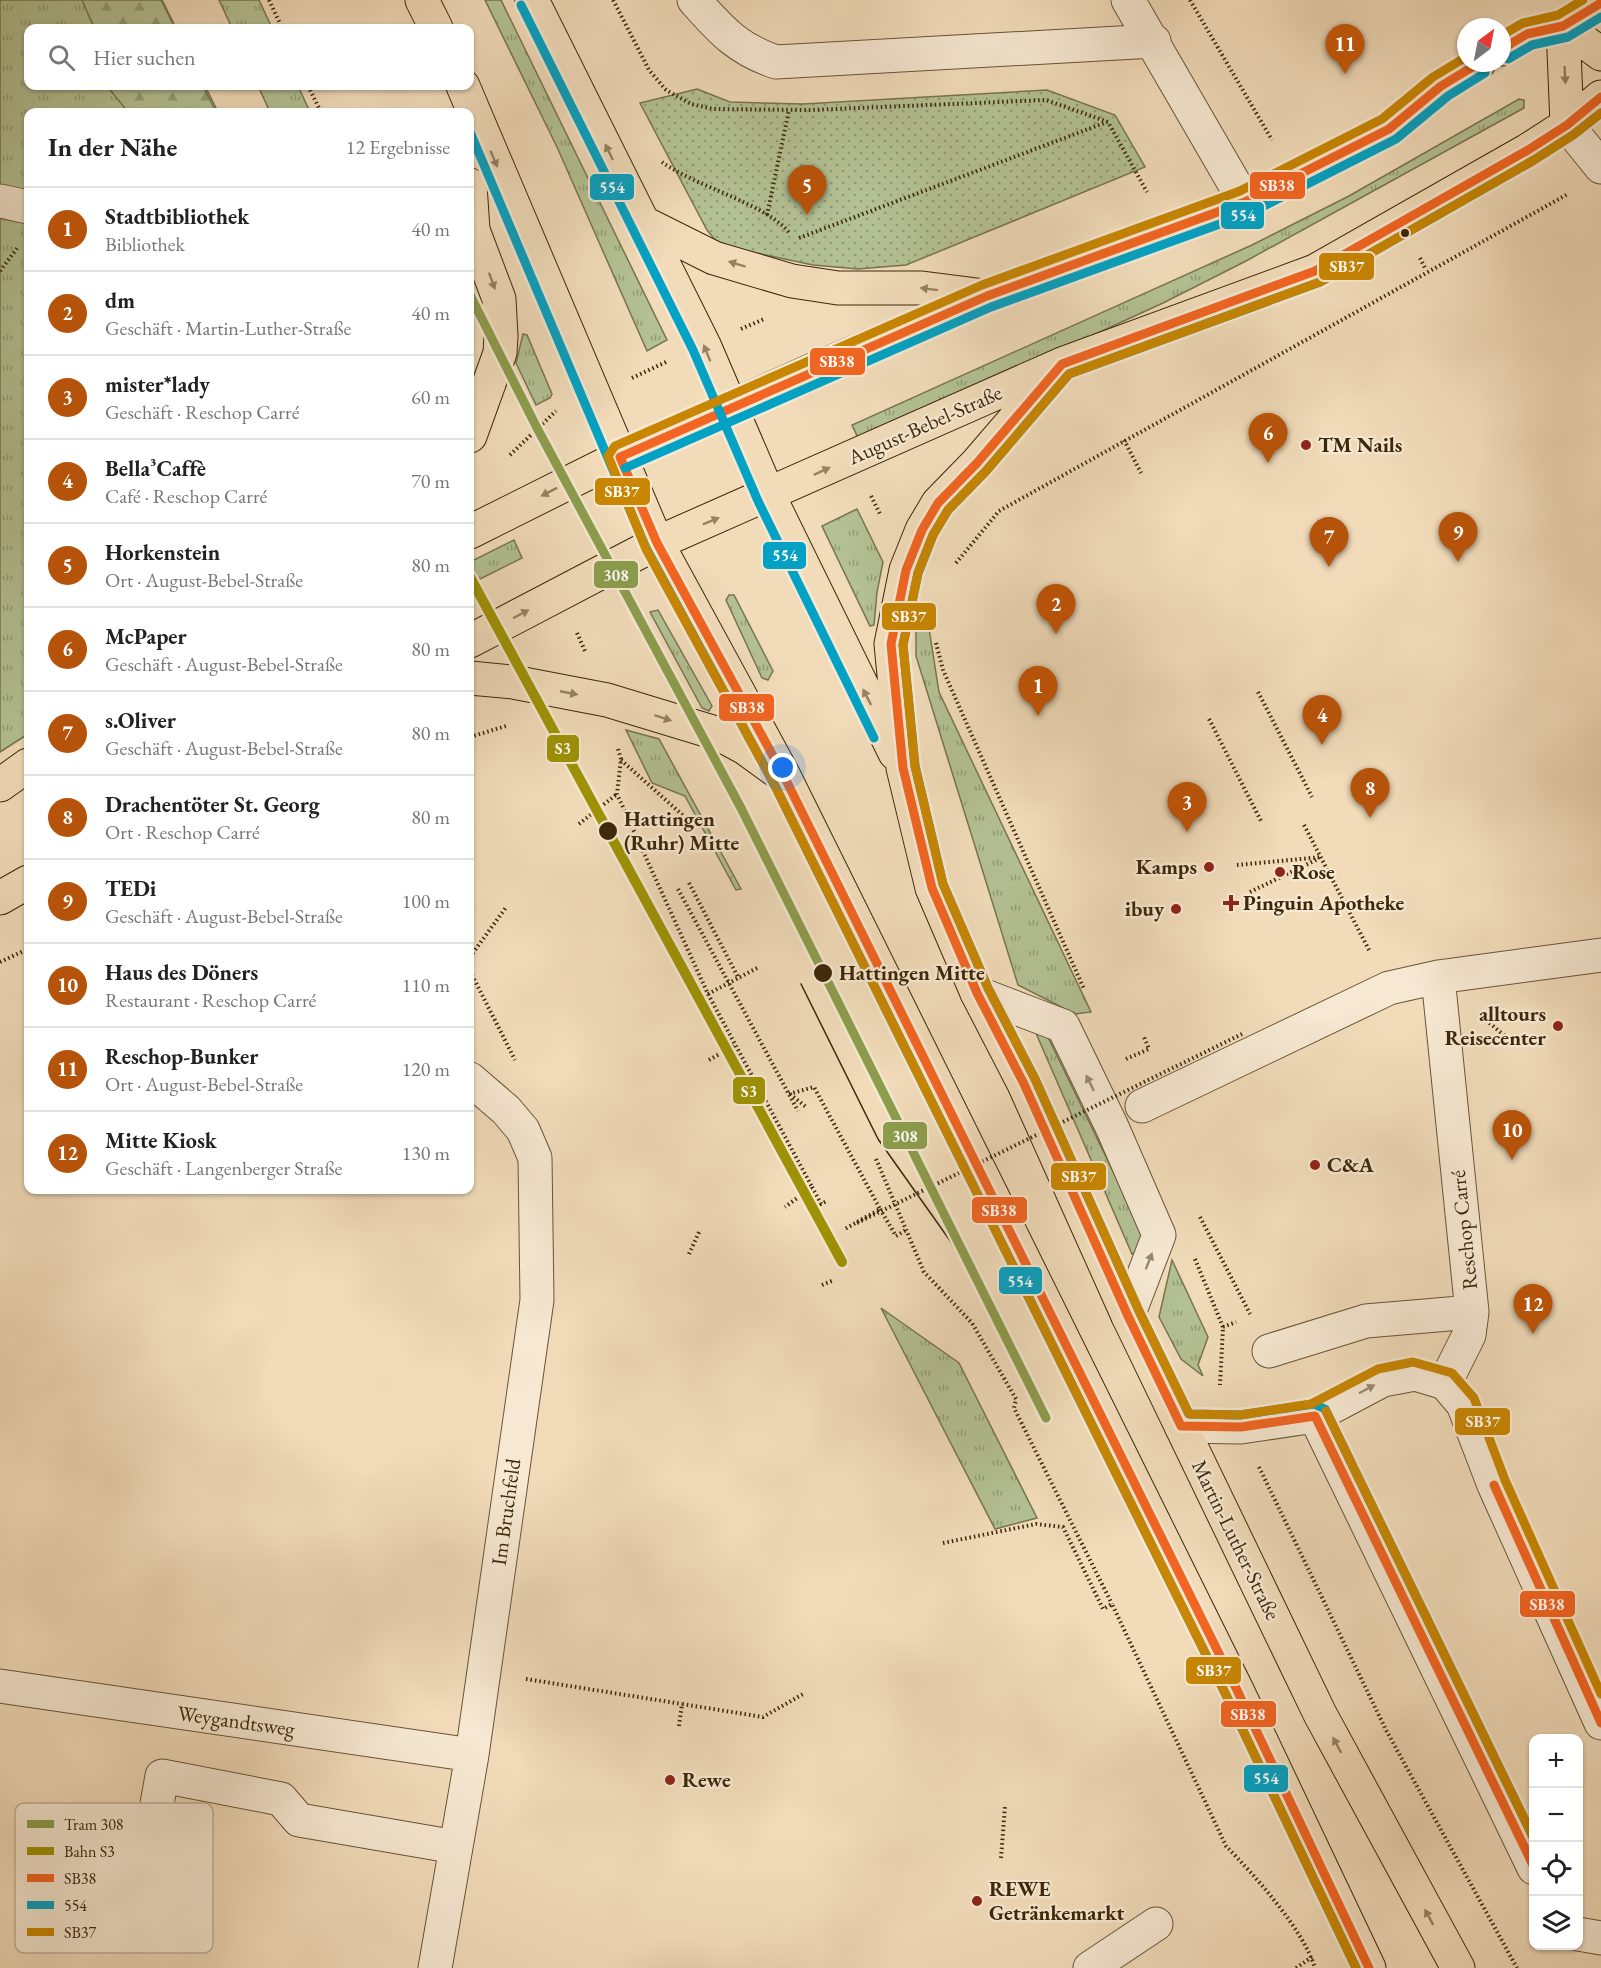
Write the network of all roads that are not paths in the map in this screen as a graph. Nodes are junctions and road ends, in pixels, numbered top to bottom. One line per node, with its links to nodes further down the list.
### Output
1 (422, 0): 6 (main road)
2 (532, 0): 23 (main road, Martin-Luther-Straße, one-way to 2)
3 (694, 0): 8 (street)
4 (1128, 0): 8 (street)
5 (1601, 3): 7 (main road)
6 (434, 24)
7 (1563, 26): 9 (main road); 10 (main road); 18 (main road, one-way to 18)
8 (1154, 41): 21 (street)
9 (1511, 44)
10 (1601, 54)
11 (1464, 72): 21 (main road)
12 (462, 90): 15 (main road)
13 (464, 90): 16 (main road, one-way to 16)
14 (1601, 97): 18 (main road, August-Bebel-Straße)
15 (464, 108)
16 (471, 108)
17 (474, 114): 29 (main road, one-way to 29)
18 (1567, 125): 19 (street); 26 (main road, August-Bebel-Straße)
19 (1601, 167)
20 (0, 201): 22 (street)
21 (1245, 202): 25 (main road)
22 (24, 206)
23 (644, 223): 25 (main road, one-way to 23); 27 (main road, Martin-Luther-Straße, one-way to 23)
24 (474, 233): 28 (main road, one-way to 28)
25 (987, 296): 27 (main road)
26 (1062, 364): 30 (main road, August-Bebel-Straße, one-way to 26); 36 (main road, Martin-Luther-Straße)
27 (729, 408): 29 (main road); 30 (main road, Martin-Luther-Straße)
28 (474, 425)
29 (620, 457): 31 (main road, one-way to 31); 32 (main road)
30 (769, 496): 32 (main road, one-way to 30); 36 (main road, Martin-Luther-Straße, one-way to 30)
31 (474, 530)
32 (657, 543): 33 (main road, one-way to 32); 37 (main road)
33 (474, 639)
34 (474, 678): 37 (main road, one-way to 37)
35 (24, 768): 38 (main road)
36 (903, 768): 43 (main road, Martin-Luther-Straße)
37 (784, 776): 63 (main road)
38 (0, 785)
39 (24, 884): 40 (main road)
40 (0, 897)
41 (1601, 955): 42 (street)
42 (1438, 978): 45 (street); 46 (street, Reschop Carré)
43 (977, 993): 47 (main road, Martin-Luther-Straße); 47 (street, one-way to 43)
44 (474, 1082): 54 (street, Im Bruchfeld)
45 (1133, 1097)
46 (1472, 1312): 48 (street, Reschop Carré); 49 (street)
47 (1128, 1316): 51 (main road, Martin-Luther-Straße)
48 (1269, 1351)
49 (1445, 1383): 50 (street, one-way to 49); 53 (street)
50 (1315, 1416): 51 (street); 57 (street)
51 (1181, 1426): 64 (main road, Martin-Luther-Straße, one-way to 51)
52 (0, 1686): 54 (street, Weygandtsweg)
53 (1601, 1723)
54 (472, 1755): 56 (street, Im Bruchfeld)
55 (157, 1803): 56 (street)
56 (456, 1847): 61 (street, Im Bruchfeld)
57 (1529, 1860)
58 (1156, 1923): 62 (street)
59 (1583, 1935): 60 (street)
60 (1601, 1938)
61 (435, 1968)
62 (1090, 1968)
63 (1369, 1968)
64 (1458, 1968)

